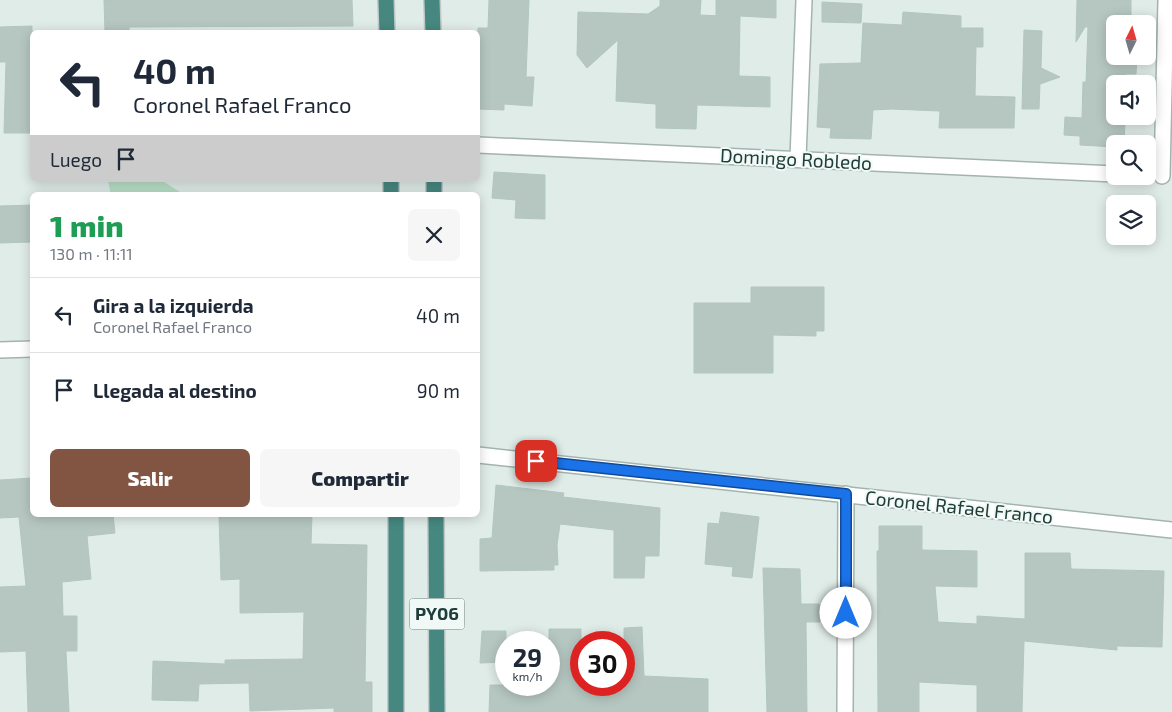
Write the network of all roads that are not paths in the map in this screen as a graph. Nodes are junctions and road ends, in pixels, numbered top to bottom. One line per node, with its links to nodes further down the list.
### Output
1 (386, 0): 5 (highway)
2 (432, 0): 6 (highway)
3 (804, 0): 8 (street)
4 (1166, 0): 10 (street)
5 (387, 30)
6 (433, 30)
7 (480, 145): 8 (street, Domingo Robledo)
8 (798, 159): 9 (street, Domingo Robledo)
9 (1106, 174)
10 (1160, 176)
11 (30, 349): 12 (street)
12 (0, 350)
13 (480, 455): 14 (street, Coronel Rafael Franco)
14 (846, 494): 17 (street, Coronel Rafael Franco); 20 (street)
15 (396, 517): 18 (highway, PY06)
16 (436, 517): 19 (highway, PY06)
17 (1172, 530)
18 (396, 712)
19 (438, 712)
20 (845, 712)

